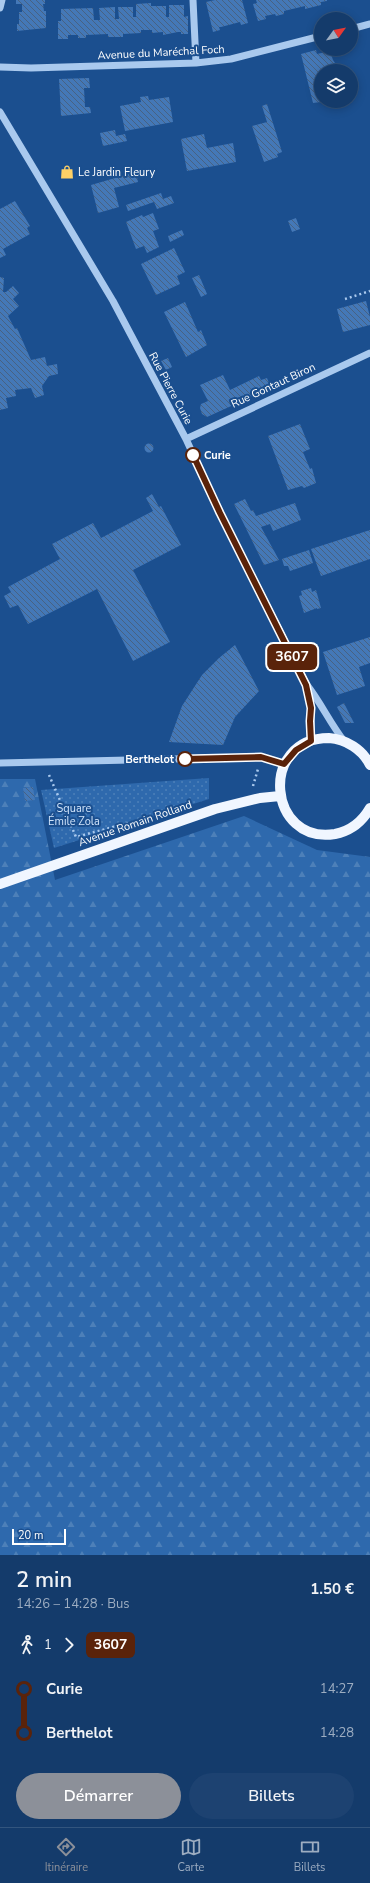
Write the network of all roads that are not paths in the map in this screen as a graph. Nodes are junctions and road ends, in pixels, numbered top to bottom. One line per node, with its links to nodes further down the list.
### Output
1 (2, 0): 3 (street)
2 (193, 0): 7 (street)
3 (0, 8)
4 (370, 24): 5 (street)
5 (358, 27)
6 (314, 38): 7 (street, Avenue du Maréchal Foch)
7 (196, 63): 8 (street, Avenue du Maréchal Foch)
8 (0, 67)
9 (0, 112): 11 (street, Rue Pierre Curie)
10 (370, 353): 11 (street, Rue Gontaut Biron)
11 (186, 438): 12 (street, Rue Pierre Curie)
12 (306, 685): 13 (street, Rue Pierre Curie); 14 (street, Rue Pierre Curie)
13 (311, 741): 14 (main road); 16 (main road)
14 (344, 741): 17 (main road)
15 (0, 763): 16 (street)
16 (284, 764): 18 (main road)
17 (370, 765)
18 (280, 796): 19 (main road); 20 (main road, Avenue Romain Rolland)
19 (369, 813)
20 (0, 884)

